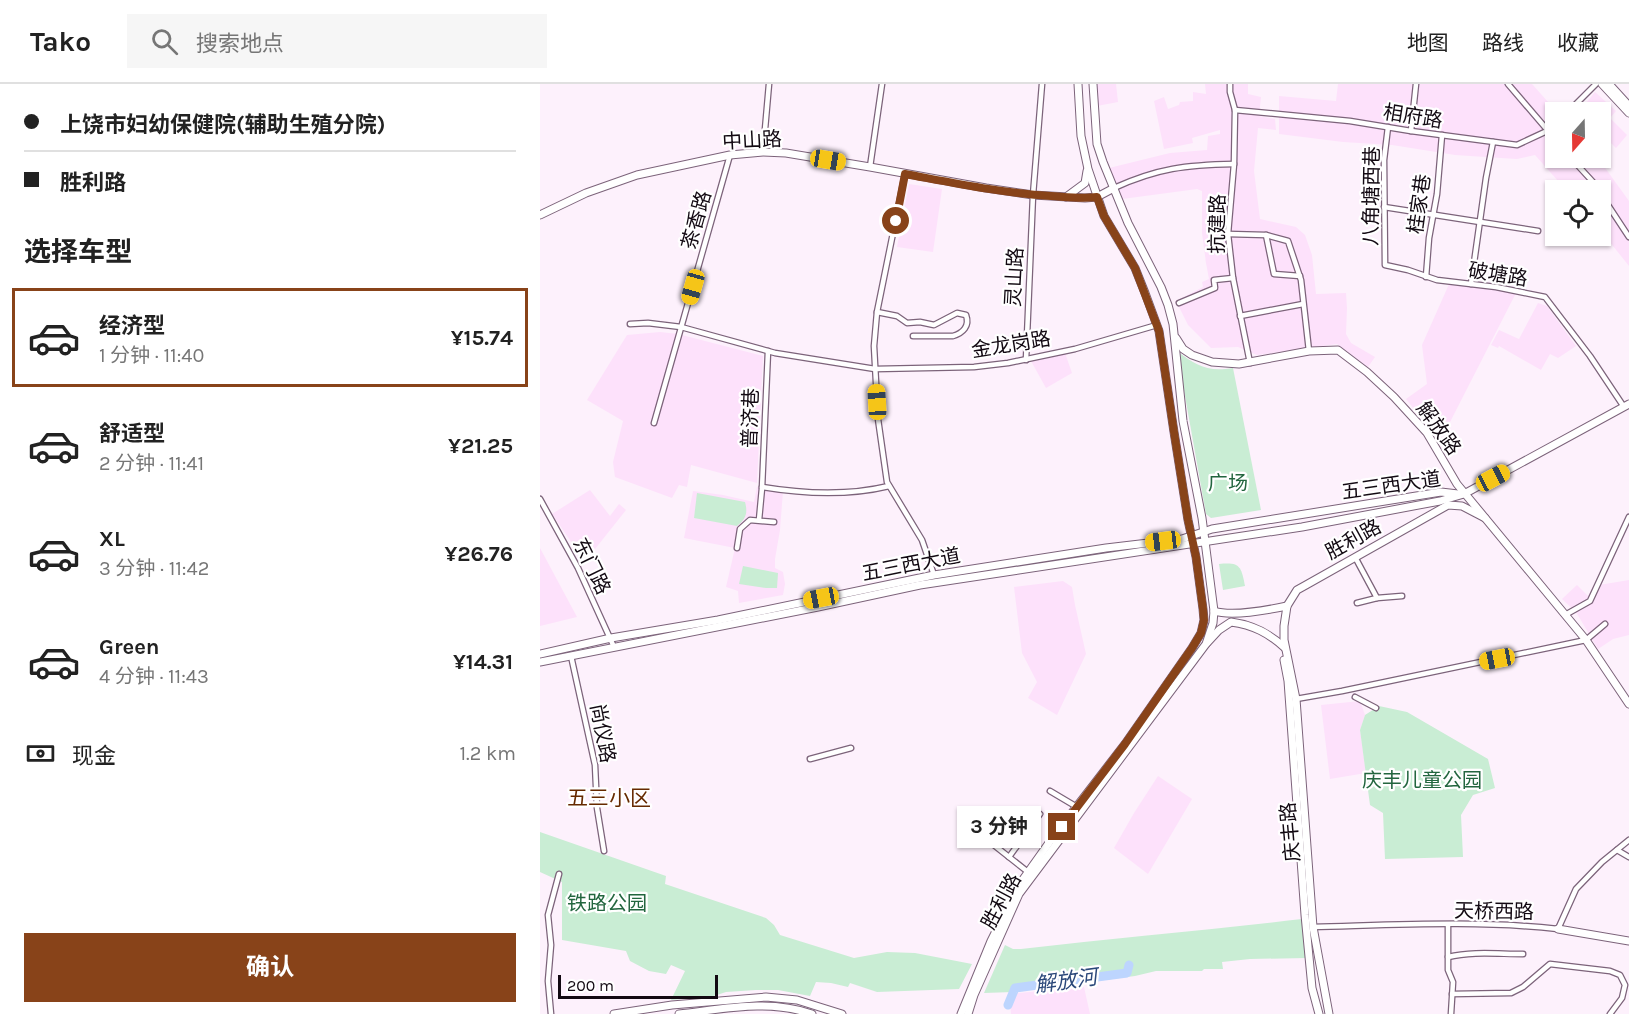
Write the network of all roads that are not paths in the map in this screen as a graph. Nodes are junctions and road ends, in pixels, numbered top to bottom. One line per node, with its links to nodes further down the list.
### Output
1 (769, 84): 22 (street)
2 (882, 84): 27 (street)
3 (1042, 84): 35 (street, 灵山路)
4 (1078, 84): 25 (main road, 胜利路)
5 (1093, 84): 24 (main road, 胜利路)
6 (1230, 84): 14 (street, 抗建路)
7 (1416, 84): 18 (street)
8 (1508, 84): 17 (street)
9 (1596, 84): 12 (street)
10 (1602, 84): 15 (main road)
11 (1610, 84): 13 (main road)
12 (1578, 102)
13 (1629, 106)
14 (1235, 110): 16 (street, 相府路); 26 (street, 抗建路)
15 (1629, 113)
16 (1388, 127): 18 (street, 相府路); 38 (street, 八角塘西巷)
17 (1545, 129)
18 (1411, 131): 20 (street, 相府路)
19 (1545, 132): 21 (street, 相府路)
20 (1442, 135): 21 (street, 相府路); 41 (street, 桂家巷)
21 (1493, 142): 42 (street)
22 (763, 152): 23 (main road, 中山路); 27 (main road, 中山路)
23 (730, 155): 40 (main road, 中山路); 58 (street, 茶香路)
24 (1101, 156): 25 (main road); 34 (main road, 胜利路)
25 (1085, 159): 29 (main road, 胜利路)
26 (1234, 164): 30 (street, 抗建路); 34 (street)
27 (870, 167): 32 (main road, 中山路)
28 (1580, 168): 33 (street)
29 (1088, 169): 36 (main road); 37 (main road, 胜利路)
30 (1233, 171): 31 (street); 44 (street, 抗建路)
31 (1240, 172)
32 (905, 174): 35 (main road, 中山路); 54 (street)
33 (1591, 180)
34 (1114, 188): 37 (main road, 中山路); 60 (main road, 胜利路)
35 (1033, 195): 36 (main road, 中山路); 63 (street, 灵山路)
36 (1066, 197): 37 (main road, 中山路)
37 (1097, 197): 57 (main road, 胜利路)
38 (1384, 207): 41 (street); 47 (street, 八角塘西巷)
39 (1611, 208): 46 (street)
40 (540, 214)
41 (1433, 215): 42 (street); 49 (street, 桂家巷)
42 (1480, 223): 43 (street); 51 (street)
43 (1538, 231)
44 (1228, 234): 45 (street); 50 (street, 抗建路)
45 (1266, 235): 48 (street); 48 (street)
46 (1629, 237)
47 (1385, 265): 49 (street, 破塘路)
48 (1300, 276): 53 (street)
49 (1426, 277): 51 (street, 破塘路)
50 (1233, 278): 52 (street); 55 (street, 抗建路)
51 (1471, 284): 66 (street, 破塘路)
52 (1179, 303)
53 (1304, 304): 55 (street); 62 (street)
54 (877, 312): 59 (street); 65 (street)
55 (1240, 316): 64 (street, 抗建路)
56 (630, 324): 58 (street, 金龙岗路)
57 (1157, 325): 63 (street, 金龙岗路); 77 (main road, 胜利路)
58 (681, 327): 61 (street, 金龙岗路); 67 (street, 茶香路)
59 (913, 336)
60 (1174, 336): 64 (main road, 解放路); 76 (main road, 胜利路)
61 (768, 351): 65 (street, 金龙岗路); 69 (street, 普济巷)
62 (1309, 351): 64 (main road, 解放路); 70 (main road, 解放路)
63 (1026, 360): 65 (street, 金龙岗路)
64 (1250, 363)
65 (875, 369): 68 (street)
66 (1626, 405): 70 (main road)
67 (654, 423)
68 (889, 486): 69 (street); 82 (street)
69 (762, 487): 74 (street, 普济巷)
70 (1464, 494): 73 (main road, 解放路); 76 (main road, 五三西大道); 78 (main road, 五三西大道)
71 (540, 499): 90 (street, 东门路)
72 (1629, 517): 88 (street)
73 (1485, 518): 81 (main road, 胜利路); 88 (main road, 解放路)
74 (759, 520): 75 (street); 80 (street)
75 (774, 522)
76 (1203, 532): 77 (main road, 五三西大道); 78 (main road, 胜利路)
77 (1192, 535): 79 (main road, 胜利路); 82 (main road, 五三西大道)
78 (1204, 542): 79 (main road, 五三西大道); 87 (main road, 胜利路)
79 (1194, 543): 93 (main road, 五三西大道); 105 (main road, 胜利路)
80 (737, 548)
81 (1355, 557): 84 (street); 86 (main road, 胜利路)
82 (934, 575): 90 (main road, 五三西大道)
83 (1402, 596): 84 (street)
84 (1377, 598): 85 (street)
85 (1357, 603)
86 (1287, 606): 87 (main road); 94 (main road)
87 (1214, 610): 92 (main road, 胜利路)
88 (1565, 615): 91 (main road, 解放路)
89 (1605, 624): 91 (street)
90 (611, 638): 93 (street, 东门路); 95 (main road, 五三西大道)
91 (1586, 640): 99 (street); 100 (main road, 解放路)
92 (1206, 644): 94 (main road); 130 (main road, 胜利路)
93 (614, 647): 96 (main road, 五三西大道)
94 (1284, 647): 99 (main road, 庆丰路); 131 (main road)
95 (540, 654)
96 (571, 656): 97 (main road, 五三西大道); 110 (street, 尚仪路)
97 (540, 662)
98 (1355, 697): 101 (street)
99 (1296, 699): 116 (main road, 庆丰路)
100 (1629, 704)
101 (1376, 708)
102 (851, 748): 103 (street)
103 (810, 759)
104 (1050, 791): 105 (street)
105 (1077, 807): 113 (main road, 胜利路)
106 (1040, 814): 111 (street)
107 (985, 838): 111 (street)
108 (1629, 840): 109 (street, 天桥西路)
109 (1617, 850): 112 (street); 117 (street, 天桥西路)
110 (604, 851)
111 (1009, 857): 113 (street)
112 (1629, 858)
113 (1028, 872): 129 (main road, 胜利路)
114 (560, 874): 124 (street)
115 (1448, 925): 116 (street, 天桥西路); 117 (street, 天桥西路); 120 (street)
116 (1313, 927): 132 (main road, 庆丰路)
117 (1558, 929): 118 (main road)
118 (1629, 941)
119 (1523, 954): 120 (street)
120 (1448, 957): 122 (street)
121 (1626, 991): 122 (street); 134 (street)
122 (1452, 994): 133 (street)
123 (699, 1013): 126 (main road); 127 (main road)
124 (550, 1014)
125 (614, 1014): 128 (main road)
126 (679, 1014)
127 (812, 1014)
128 (842, 1014)
129 (962, 1014)
130 (968, 1014)
131 (1319, 1014)
132 (1329, 1014)
133 (1451, 1014)
134 (1610, 1014)

